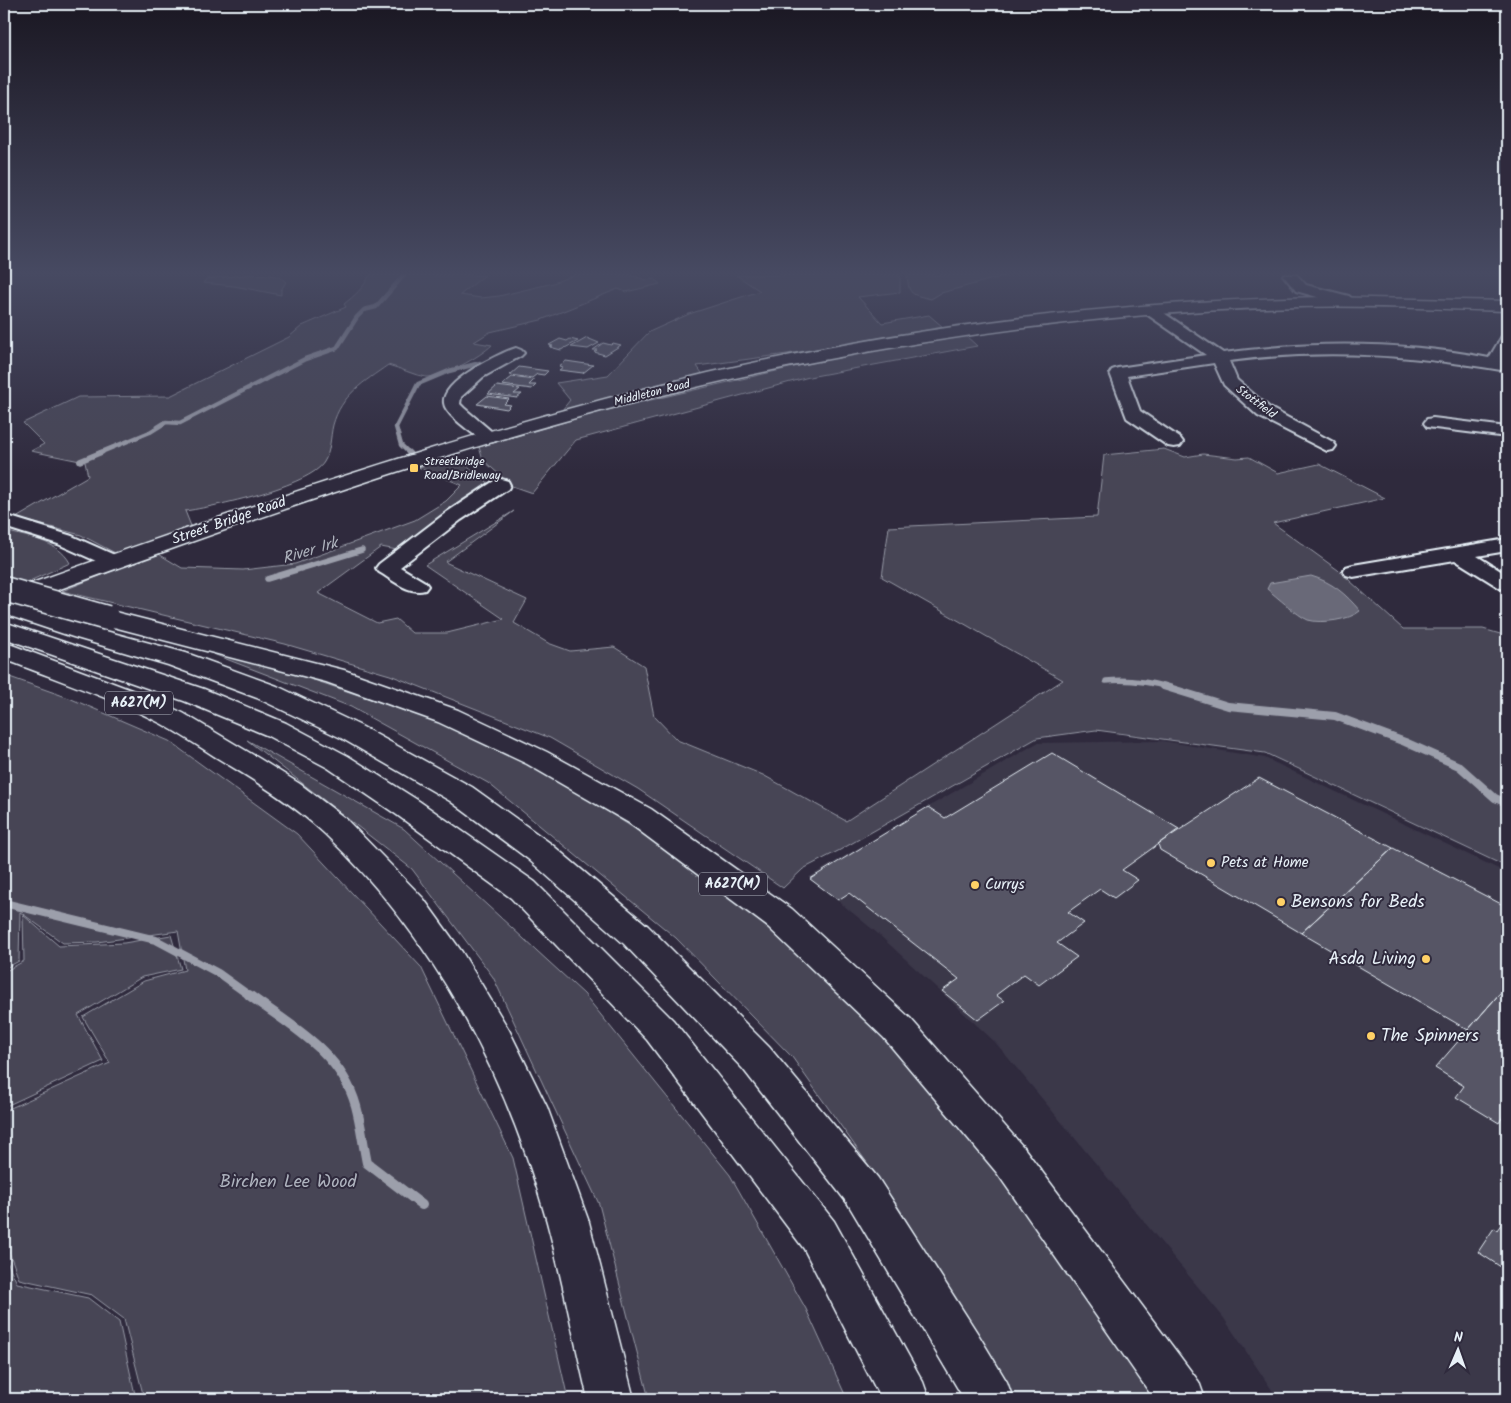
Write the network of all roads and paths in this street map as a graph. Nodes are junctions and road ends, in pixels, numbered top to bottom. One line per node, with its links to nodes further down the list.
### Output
1 (908, 340): 9 (main road, Middleton Road)
2 (1194, 340): 5 (street)
3 (1507, 340): 6 (street)
4 (516, 353): 9 (street)
5 (1220, 358): 6 (street); 10 (street); 12 (street, Stottfield)
6 (1501, 365)
7 (1433, 423): 8 (street)
8 (1507, 432)
9 (489, 437): 11 (main road, Middleton Road)
10 (1174, 442)
11 (457, 446): 17 (main road, Street Bridge Road)
12 (1327, 446)
13 (502, 485): 20 (street)
14 (4, 521): 17 (street)
15 (1507, 546): 16 (street)
16 (1458, 553): 18 (street); 19 (street)
17 (112, 561): 22 (main road, Street Bridge Road)
18 (1353, 571)
19 (1507, 584)
20 (418, 586)
21 (4, 589): 24 (main road, A627(M), bridge)
22 (4, 601)
23 (4, 606): 24 (main road, A627(M))
24 (95, 625): 28 (main road, A627(M)); 29 (main road, A627(M))
25 (19, 645): 26 (main road, A627(M)); 27 (main road, A627(M))
26 (611, 1399)
27 (906, 1399)
28 (990, 1399)
29 (1182, 1399)

